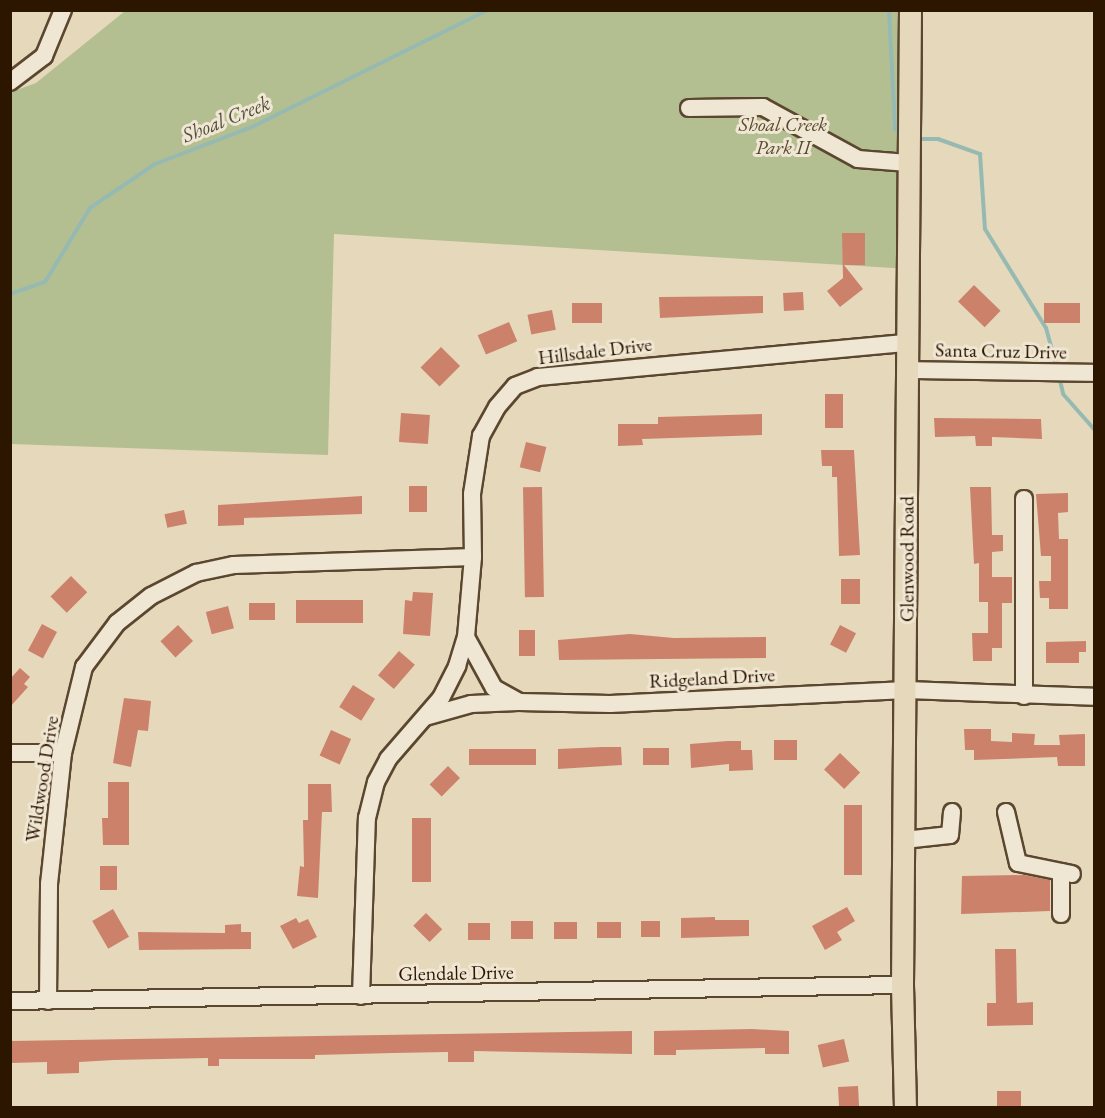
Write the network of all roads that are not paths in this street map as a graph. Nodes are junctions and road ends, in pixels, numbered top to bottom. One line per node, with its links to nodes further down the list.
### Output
1 (63, 10): 3 (street)
2 (910, 10): 5 (main road, Glenwood Road)
3 (10, 82)
4 (689, 108): 5 (street)
5 (908, 163): 6 (main road, Glenwood Road)
6 (907, 343): 7 (main road, Glenwood Road); 10 (street, Hillsdale Drive)
7 (907, 370): 8 (street, Santa Cruz Drive); 12 (main road, Glenwood Road)
8 (1095, 373)
9 (1024, 499): 13 (street)
10 (472, 557): 11 (street, Hillsdale Drive); 18 (street, Wildwood Drive)
11 (466, 637): 15 (street, Ridgeland Drive); 16 (street)
12 (906, 690): 13 (street, Ridgeland Drive); 15 (street, Ridgeland Drive); 22 (main road, Glenwood Road)
13 (1024, 696): 14 (street, Ridgeland Drive)
14 (1095, 698)
15 (519, 702): 16 (street, Ridgeland Drive)
16 (425, 717): 26 (street)
17 (10, 753): 18 (street)
18 (63, 753): 28 (street, Wildwood Drive)
19 (952, 812): 22 (street)
20 (1006, 812): 23 (street)
21 (1000, 834): 23 (street)
22 (904, 840): 25 (main road, Glenwood Road)
23 (1013, 847): 24 (street)
24 (1061, 914)
25 (902, 985): 26 (street, Glendale Drive); 29 (main road, Glenwood Road)
26 (361, 996): 28 (street, Glendale Drive)
27 (10, 1001): 28 (street, Glendale Drive)
28 (48, 1001)
29 (905, 1107)

